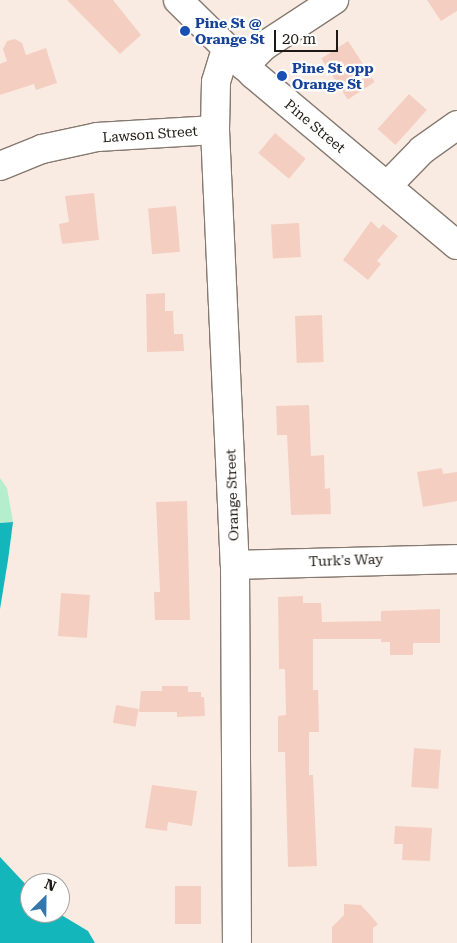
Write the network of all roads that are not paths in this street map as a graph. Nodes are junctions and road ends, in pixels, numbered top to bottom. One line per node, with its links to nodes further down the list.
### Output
1 (178, 0): 3 (street, Pine Street)
2 (334, 0): 3 (street)
3 (235, 57): 5 (street, Orange Street); 7 (street, Pine Street)
4 (457, 125): 7 (street)
5 (215, 130): 6 (street, Lawson Street); 10 (street, Orange Street)
6 (0, 166)
7 (387, 186): 8 (street, Pine Street)
8 (457, 245)
9 (457, 559): 10 (street, Turk's Way)
10 (235, 564): 11 (street, Orange Street)
11 (238, 943)

